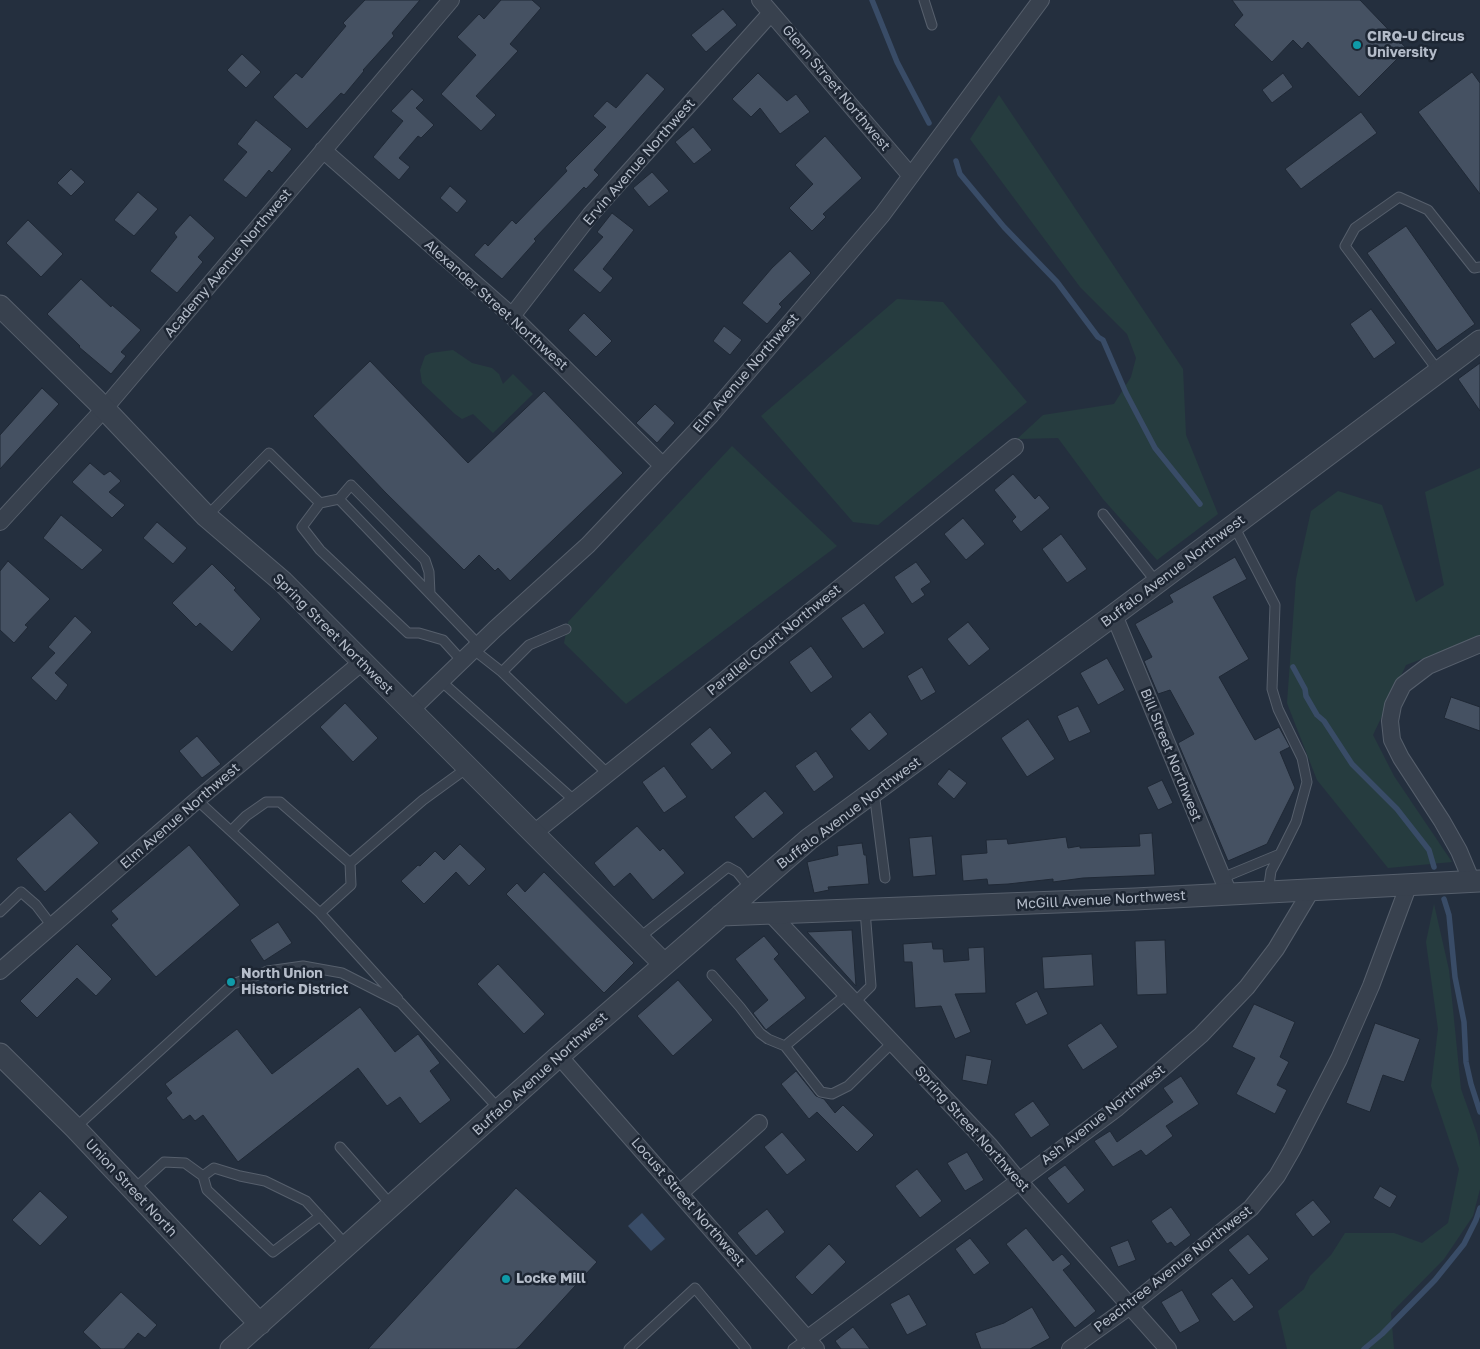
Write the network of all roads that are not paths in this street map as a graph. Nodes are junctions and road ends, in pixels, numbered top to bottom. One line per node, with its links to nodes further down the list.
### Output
1 (451, 0): 7 (street, Academy Avenue Northwest)
2 (760, 0): 5 (street, Glenn Street Northwest)
3 (924, 0): 6 (lane)
4 (1035, 2): 8 (street, Elm Avenue Northwest)
5 (771, 13): 8 (street, Glenn Street Northwest); 11 (street, Ervin Avenue Northwest)
6 (932, 25)
7 (323, 150): 11 (street, Alexander Street Northwest); 14 (street, Academy Avenue Northwest)
8 (911, 176): 16 (street, Elm Avenue Northwest)
9 (1480, 267): 13 (lane)
10 (0, 306): 14 (street, Spring Street Northwest)
11 (512, 316): 16 (street, Alexander Street Northwest)
12 (1480, 341): 13 (street, Buffalo Avenue Northwest)
13 (1439, 372): 22 (street, Buffalo Avenue Northwest)
14 (104, 409): 20 (street, Spring Street Northwest); 21 (street, Academy Avenue Northwest)
15 (1015, 447): 34 (street, Parallel Court Northwest)
16 (663, 466): 28 (street, Elm Avenue Northwest)
17 (339, 499): 18 (lane); 24 (lane); 24 (lane)
18 (320, 503): 20 (lane); 28 (lane)
19 (1103, 514): 23 (lane)
20 (206, 516): 29 (street, Spring Street Northwest)
21 (0, 522)
22 (1234, 526): 23 (street, Buffalo Avenue Northwest); 40 (lane)
23 (1157, 583): 25 (street, Buffalo Avenue Northwest)
24 (430, 594): 28 (lane)
25 (1114, 616): 35 (street, Buffalo Avenue Northwest); 45 (street, Bill Street Northwest)
26 (566, 629): 30 (lane)
27 (1480, 644): 43 (street)
28 (472, 652): 30 (lane); 31 (street, Elm Avenue Northwest)
29 (362, 663): 32 (street, Spring Street Northwest); 36 (street, Elm Avenue Northwest)
30 (502, 672): 34 (lane)
31 (441, 681): 32 (street, Elm Avenue Northwest); 37 (lane)
32 (410, 711): 33 (street, Spring Street Northwest)
33 (467, 768): 39 (street, Spring Street Northwest); 41 (lane)
34 (608, 774): 37 (street, Parallel Court Northwest)
35 (874, 792): 42 (lane); 46 (street, Buffalo Avenue Northwest)
36 (197, 800): 38 (lane); 54 (street, Elm Avenue Northwest)
37 (575, 801): 39 (street, Parallel Court Northwest)
38 (231, 831): 41 (lane); 51 (lane)
39 (534, 834): 55 (street, Spring Street Northwest)
40 (1280, 854): 45 (lane); 48 (lane)
41 (350, 862): 51 (lane)
42 (885, 878)
43 (1476, 882): 44 (street, McGill Avenue Northwest)
44 (1409, 884): 47 (street, McGill Avenue Northwest); 76 (street, Peachtree Avenue Northwest)
45 (1225, 886): 48 (street, McGill Avenue Northwest); 49 (street, McGill Avenue Northwest)
46 (751, 890): 53 (street, Buffalo Avenue Northwest); 55 (lane)
47 (1312, 890): 48 (street, McGill Avenue Northwest); 70 (street, Ash Avenue Northwest)
48 (1268, 892)
49 (865, 910): 52 (street, McGill Avenue Northwest); 59 (lane)
50 (0, 912): 54 (lane)
51 (320, 913): 60 (lane)
52 (772, 914): 53 (street, McGill Avenue Northwest); 59 (street, Spring Street Northwest)
53 (721, 915): 56 (street, Buffalo Avenue Northwest)
54 (52, 926): 57 (street, Elm Avenue Northwest)
55 (638, 938): 56 (street, Spring Street Northwest)
56 (664, 964): 64 (street, Buffalo Avenue Northwest)
57 (0, 971)
58 (712, 975): 62 (lane)
59 (851, 998): 61 (street, Spring Street Northwest); 62 (lane)
60 (401, 1003): 65 (lane); 67 (lane)
61 (893, 1042): 62 (lane); 70 (street, Spring Street Northwest)
62 (785, 1046)
63 (0, 1054): 67 (street, Union Street North)
64 (559, 1056): 65 (street, Buffalo Avenue Northwest); 72 (street, Locust Street Northwest)
65 (499, 1110): 73 (street, Buffalo Avenue Northwest)
66 (759, 1123): 72 (street)
67 (75, 1128): 71 (street, Union Street North)
68 (340, 1146): 73 (lane)
69 (202, 1176): 71 (lane); 74 (lane); 74 (lane)
70 (1019, 1181): 76 (street, Spring Street Northwest); 78 (street, Ash Avenue Northwest)
71 (133, 1190): 77 (street, Union Street North)
72 (680, 1193): 78 (street, Locust Street Northwest)
73 (392, 1206): 75 (street, Buffalo Avenue Northwest)
74 (320, 1216): 75 (lane)
75 (347, 1246): 77 (street, Buffalo Avenue Northwest)
76 (1130, 1306): 83 (street, Peachtree Avenue Northwest); 84 (street, Spring Street Northwest)
77 (260, 1324): 79 (street, Buffalo Avenue Northwest)
78 (811, 1344): 82 (lane)
79 (231, 1349)
80 (629, 1349): 81 (lane)
81 (746, 1349)
82 (793, 1349)
83 (1070, 1349)
84 (1168, 1349)

